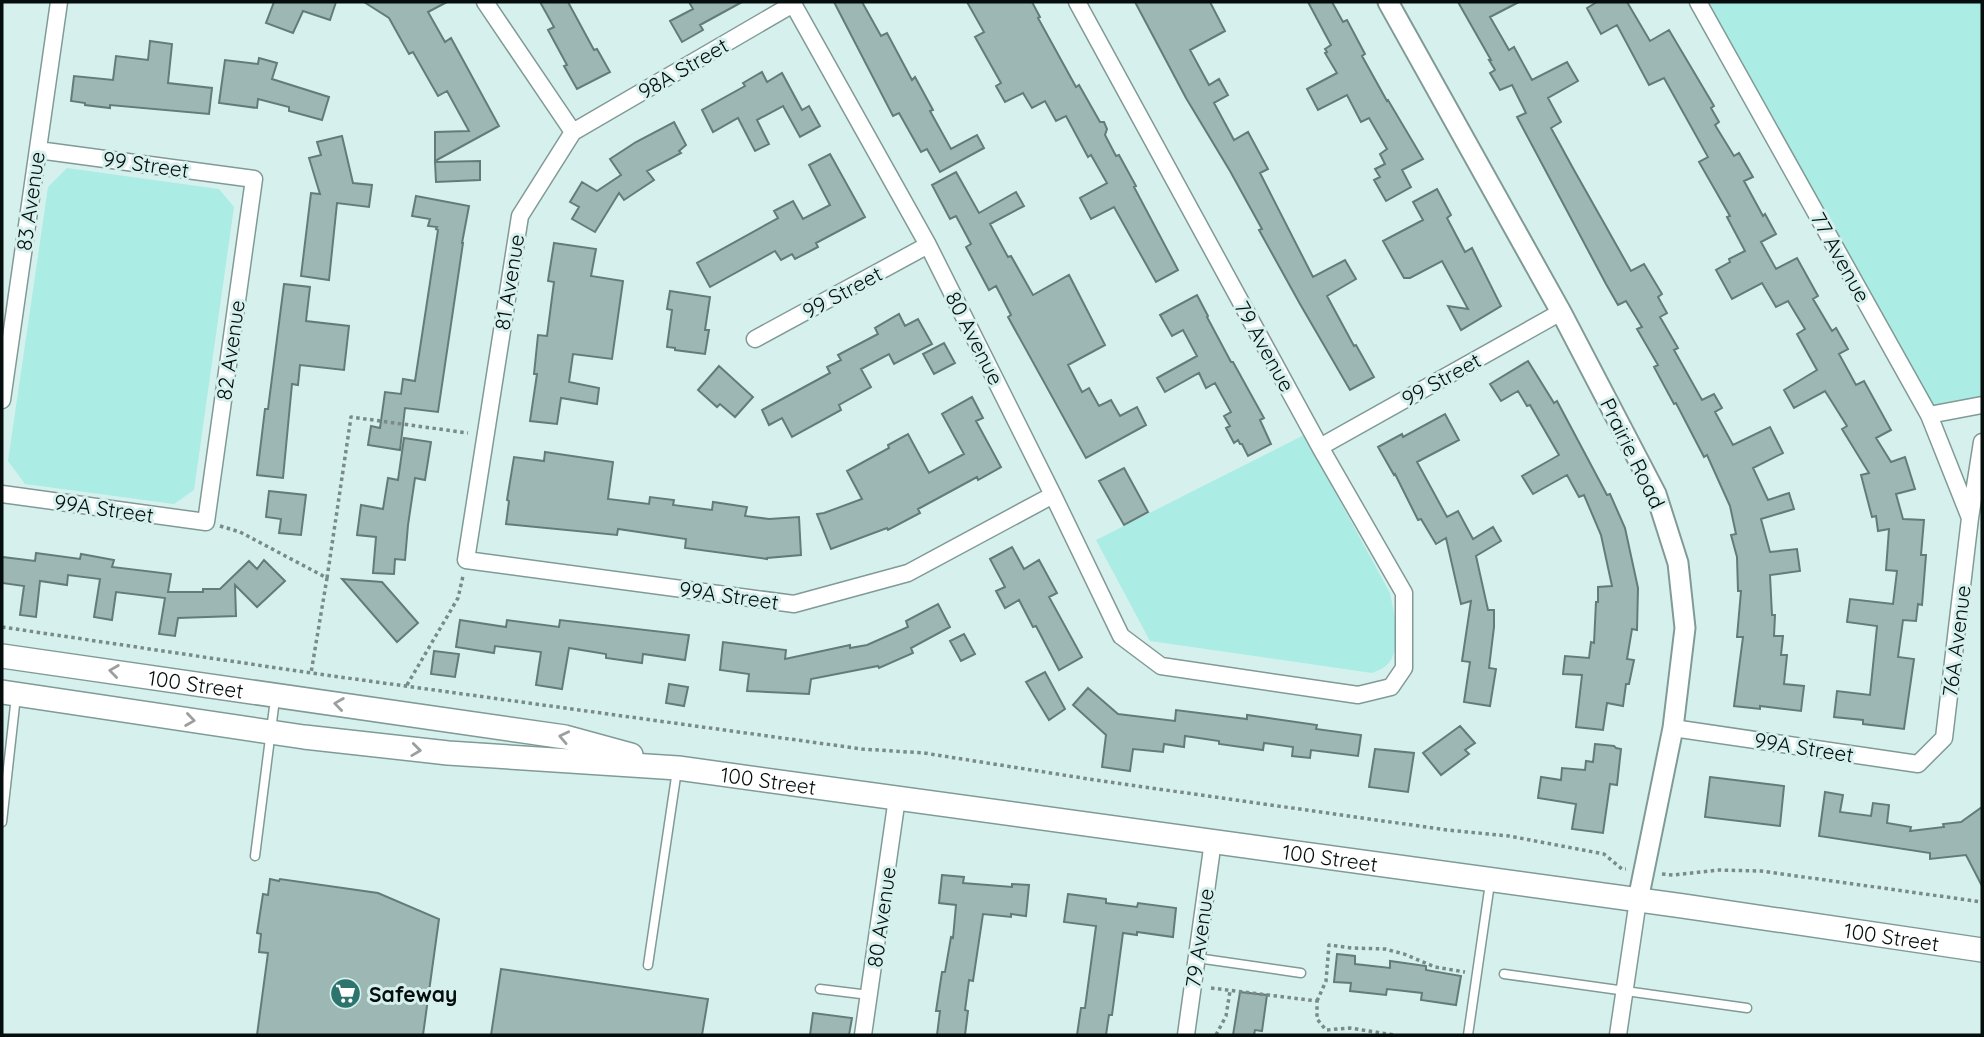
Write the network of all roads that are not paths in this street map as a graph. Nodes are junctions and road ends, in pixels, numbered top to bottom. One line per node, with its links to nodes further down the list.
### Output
1 (59, 2): 8 (street, 83 Avenue)
2 (485, 2): 7 (street)
3 (1077, 2): 17 (street, 79 Avenue)
4 (1388, 2): 11 (street, Prairie Road)
5 (1699, 2): 15 (street, 77 Avenue)
6 (793, 3): 7 (street, 98A Street); 10 (street, 80 Avenue)
7 (573, 132): 22 (street, 81 Avenue)
8 (38, 150): 9 (street, 99 Street); 13 (street, 83 Avenue)
9 (254, 179): 21 (street, 82 Avenue)
10 (928, 245): 12 (street, 99 Street); 19 (street, 80 Avenue)
11 (1561, 312): 17 (street, 99 Street); 27 (street, Prairie Road)
12 (755, 339)
13 (2, 400)
14 (1982, 405): 15 (street)
15 (1929, 415): 20 (street, 77 Avenue)
16 (1982, 442): 20 (street, 76A Avenue)
17 (1320, 447): 24 (street, 79 Avenue)
18 (2, 494): 21 (street, 99A Street)
19 (1053, 495): 22 (street, 99A Street); 24 (street, 80 Avenue)
20 (1970, 518): 29 (street, 76A Avenue)
21 (206, 522)
22 (466, 560)
23 (2, 656): 26 (main road, 100 Street, one-way to 23)
24 (1161, 666)
25 (9, 693): 28 (main road, 100 Street, one-way to 28); 32 (lane)
26 (276, 694): 28 (lane); 30 (main road, 100 Street, one-way to 26)
27 (1673, 728): 29 (street, 99A Street); 36 (street, Prairie Road)
28 (270, 732): 30 (main road, 100 Street, one-way to 30); 34 (lane)
29 (1931, 752)
30 (678, 768): 31 (main road, 100 Street); 39 (lane)
31 (897, 798): 33 (main road, 100 Street); 44 (street, 80 Avenue)
32 (2, 822)
33 (1213, 841): 35 (main road, 100 Street); 38 (street, 79 Avenue)
34 (255, 856)
35 (1490, 880): 36 (main road, 100 Street); 48 (lane)
36 (1638, 900): 37 (main road, 100 Street); 43 (street, Prairie Road)
37 (1982, 950)
38 (1197, 958): 40 (lane); 47 (street, 79 Avenue)
39 (648, 965)
40 (1301, 973)
41 (1504, 974): 43 (lane)
42 (820, 989): 44 (lane)
43 (1625, 990): 45 (lane); 49 (street, Prairie Road)
44 (869, 995): 46 (street, 80 Avenue)
45 (1747, 1008)
46 (863, 1035)
47 (1186, 1035)
48 (1468, 1035)
49 (1618, 1035)

